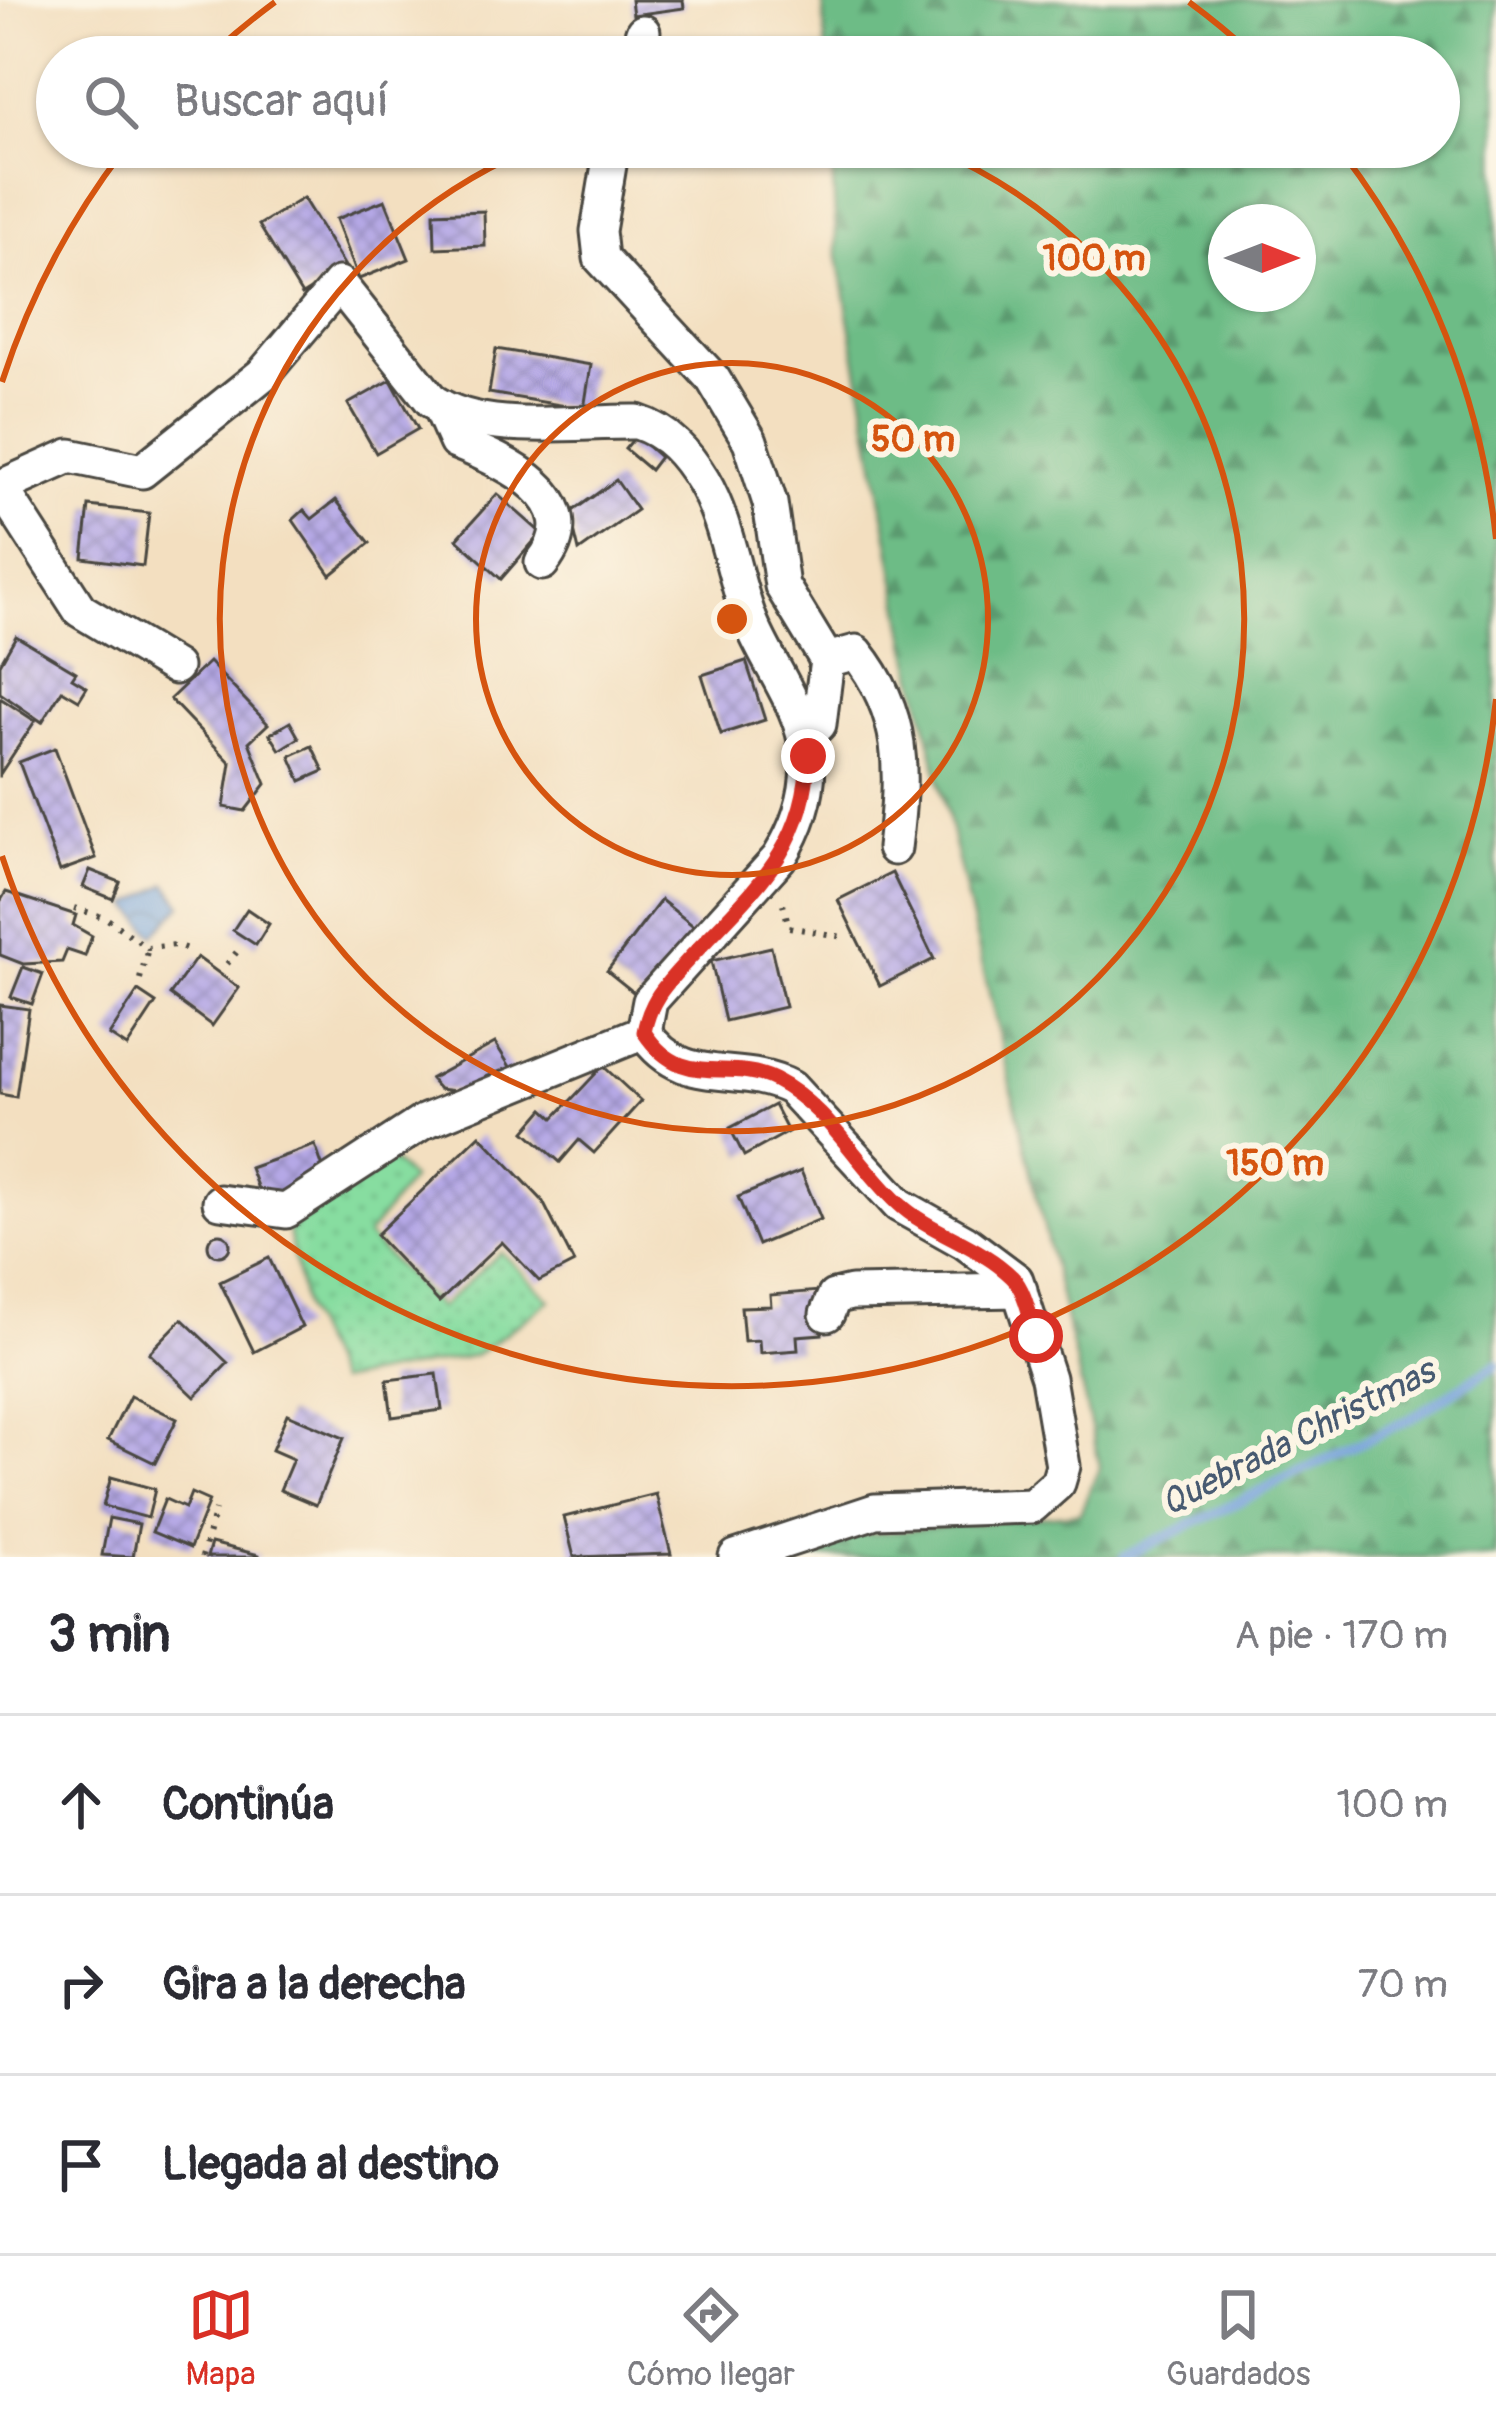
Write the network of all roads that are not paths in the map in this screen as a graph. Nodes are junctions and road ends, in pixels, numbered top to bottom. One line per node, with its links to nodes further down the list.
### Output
1 (608, 168): 5 (street)
2 (440, 406): 3 (street); 4 (street); 7 (street)
3 (1, 486): 6 (street)
4 (542, 563)
5 (827, 659): 7 (street); 8 (street)
6 (176, 667)
7 (805, 738): 9 (street)
8 (894, 848)
9 (644, 1032): 10 (street); 11 (street)
10 (220, 1202)
11 (1020, 1290): 12 (street); 13 (street)
12 (827, 1314)
13 (736, 1557)

